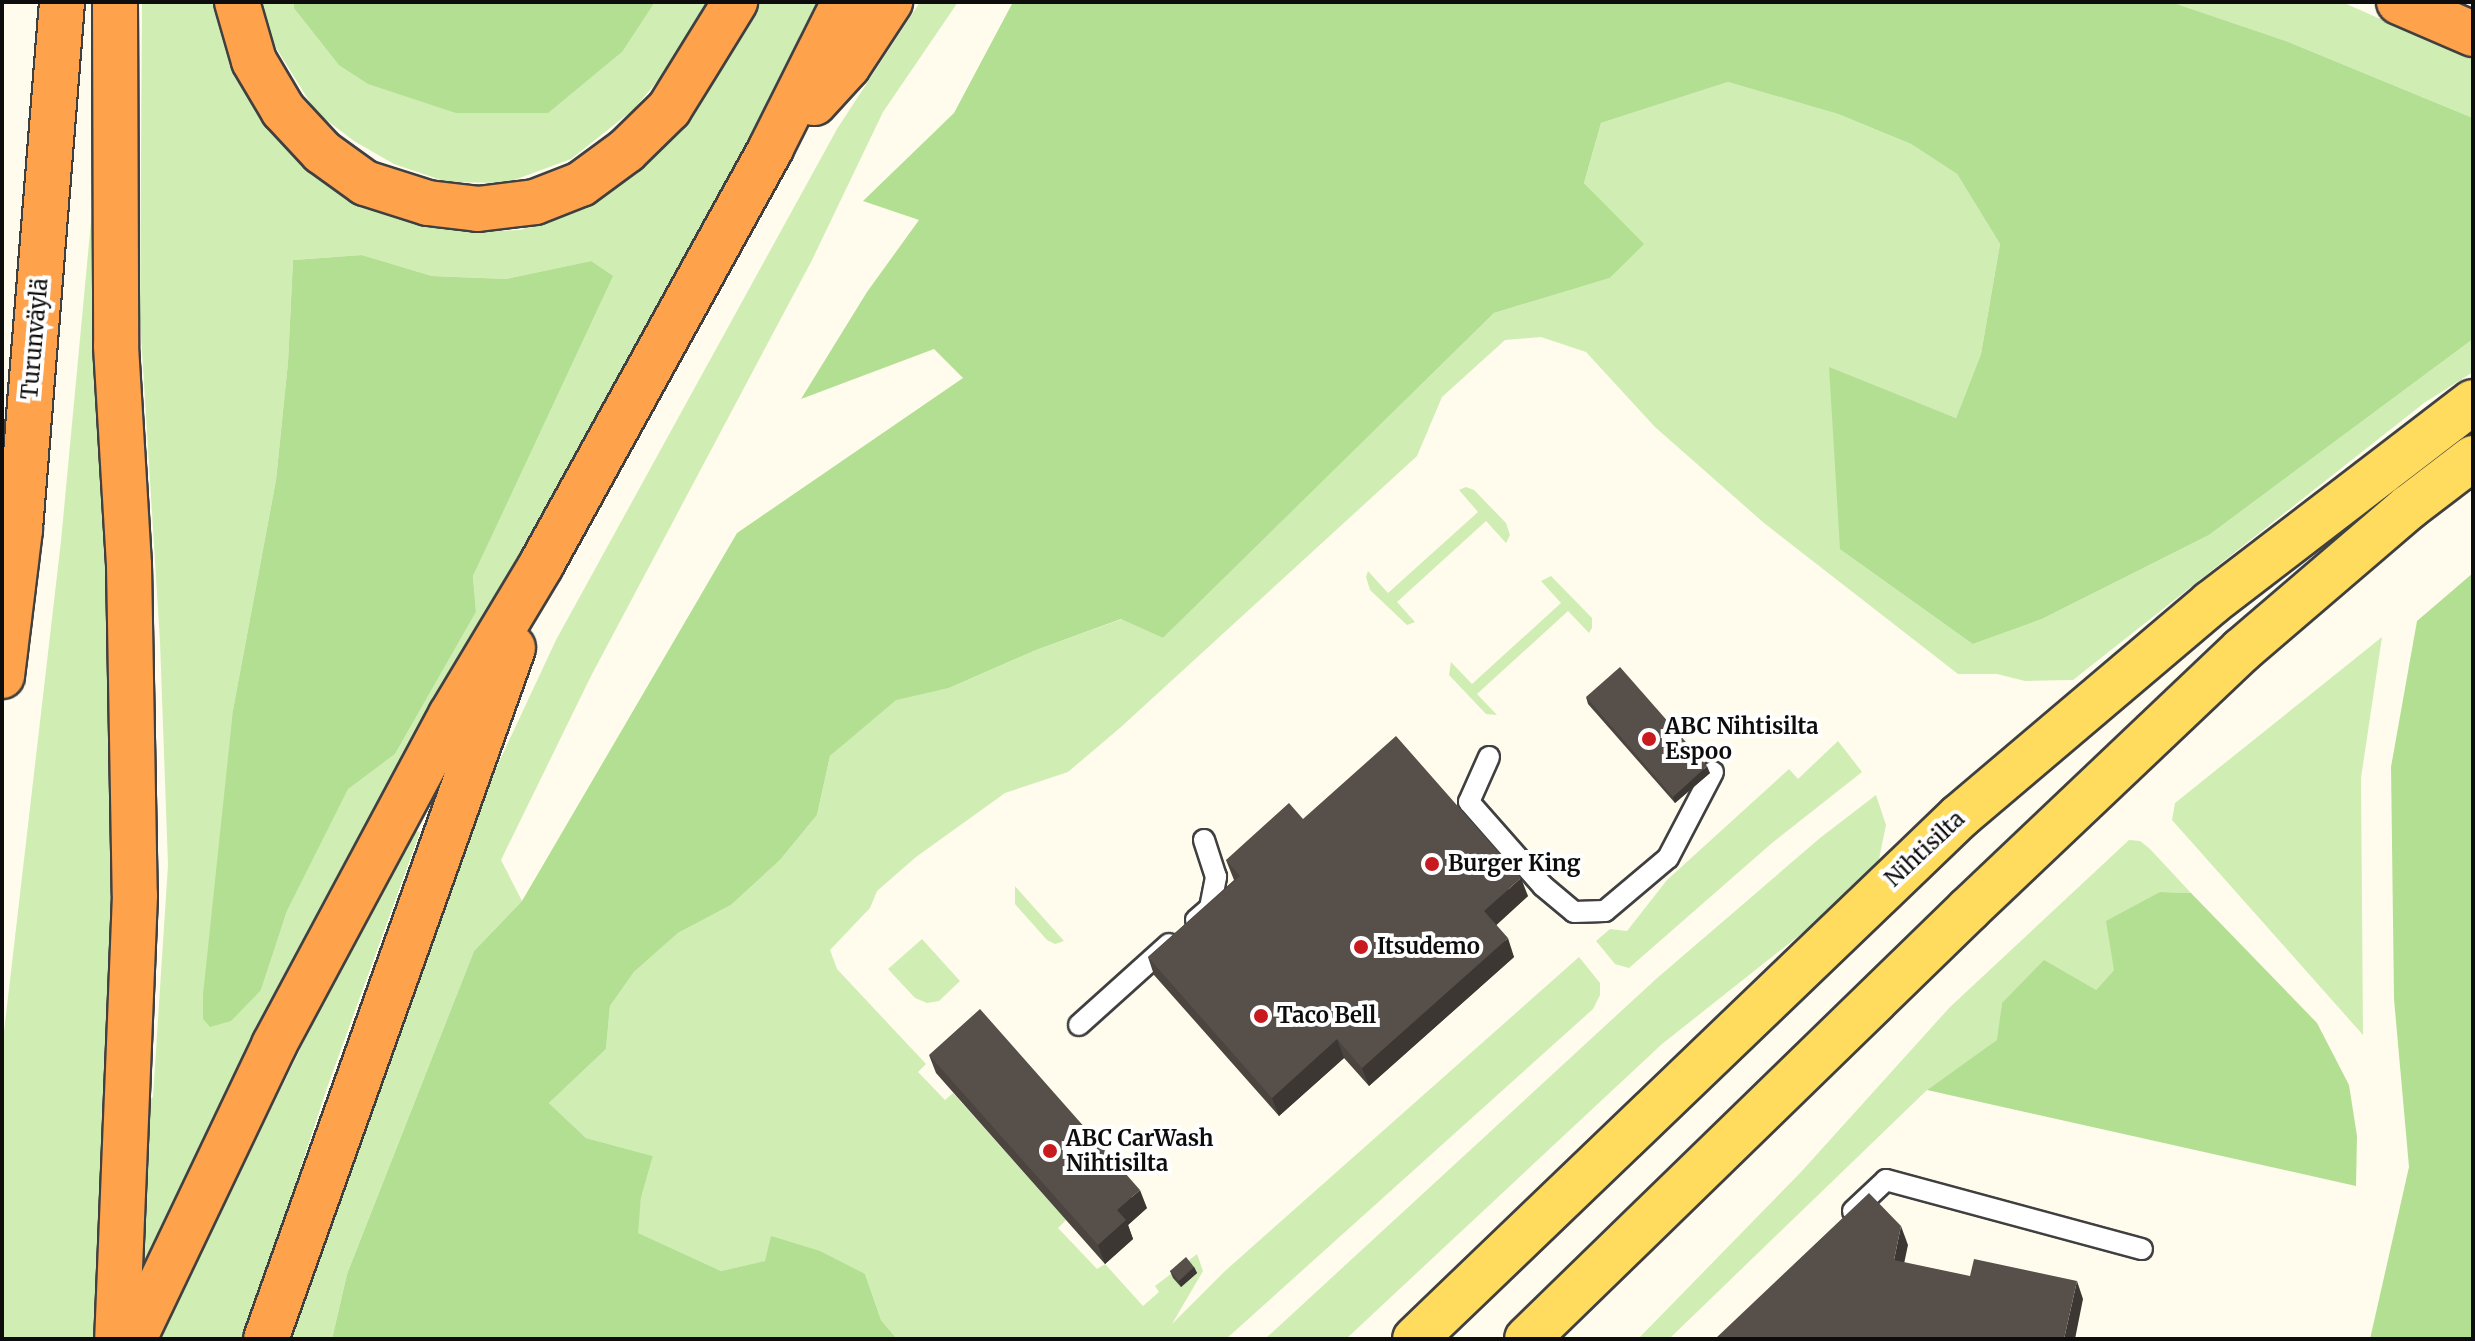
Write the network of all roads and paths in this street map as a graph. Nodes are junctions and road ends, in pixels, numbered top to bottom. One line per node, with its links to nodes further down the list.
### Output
1 (62, 2): 13 (highway, Turunväylä)
2 (115, 2): 20 (highway)
3 (237, 2): 4 (highway)
4 (735, 2)
5 (844, 2): 9 (highway)
6 (890, 2): 9 (highway)
7 (2399, 2): 8 (highway)
8 (2473, 34)
9 (771, 148): 12 (highway)
10 (2473, 402): 23 (main road, Nihtisilta)
11 (2473, 458): 24 (main road)
12 (541, 565): 21 (highway); 22 (highway)
13 (2, 676)
14 (1489, 757): 15 (lane)
15 (1713, 772)
16 (1204, 840): 17 (lane)
17 (1079, 1025)
18 (1841, 1222): 19 (lane)
19 (2142, 1249)
20 (117, 1339)
21 (134, 1339)
22 (266, 1339)
23 (1415, 1339)
24 (1527, 1339)

